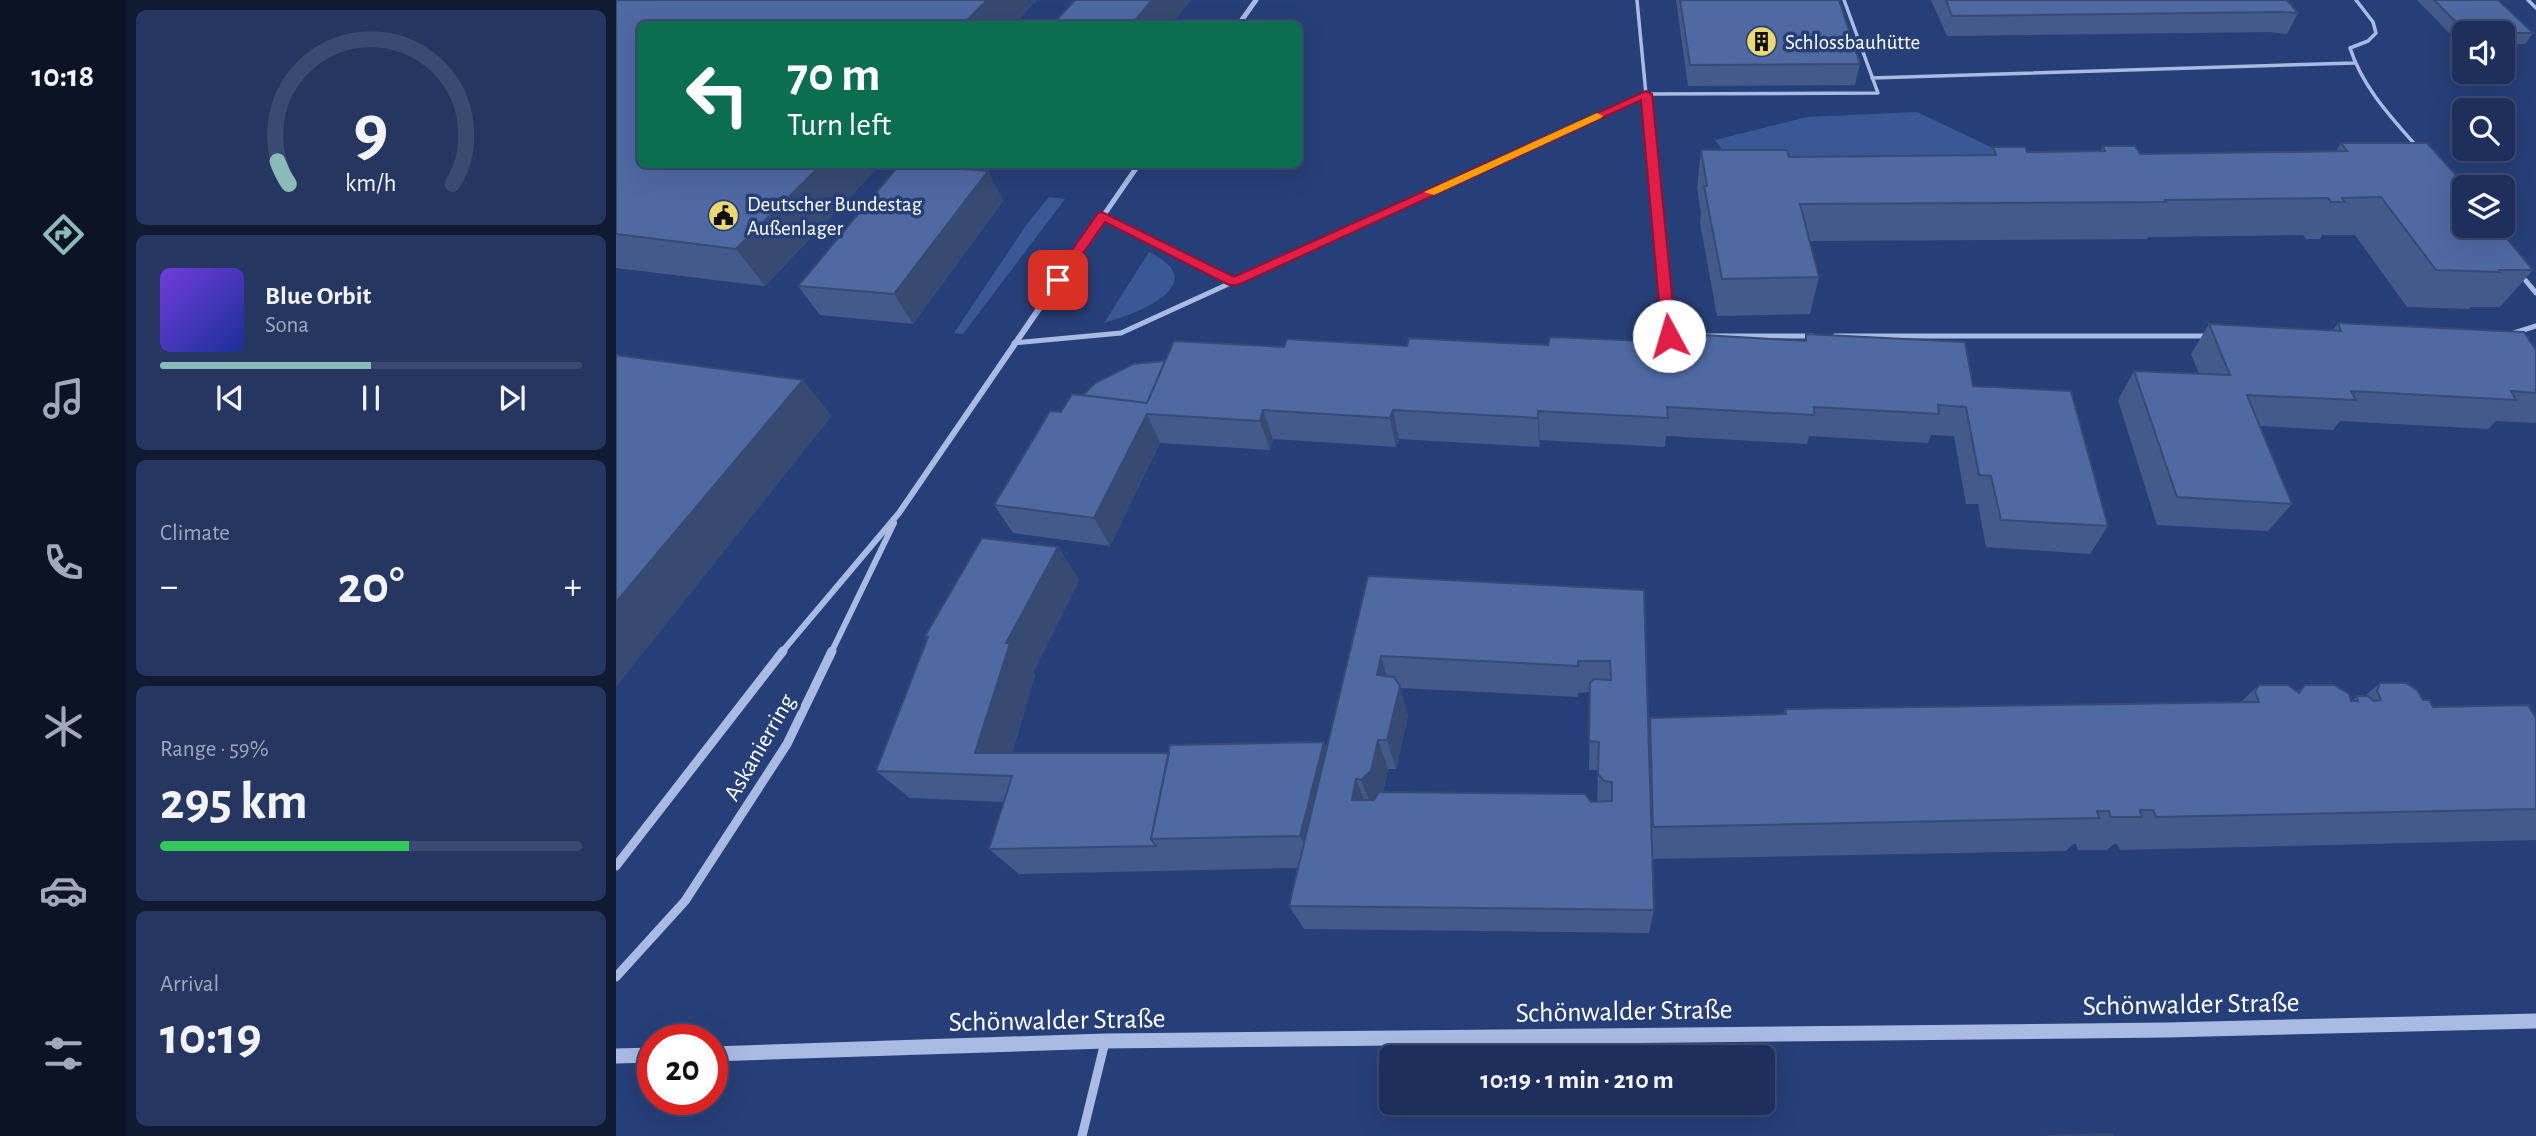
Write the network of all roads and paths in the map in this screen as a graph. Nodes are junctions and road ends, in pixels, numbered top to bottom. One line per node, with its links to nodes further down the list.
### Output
1 (1256, 0): 7 (street)
2 (1637, 0): 10 (lane)
3 (1844, 0): 9 (lane)
4 (2356, 0): 8 (lane)
5 (2528, 0): 6 (lane)
6 (2536, 8)
7 (1241, 21)
8 (2354, 63): 9 (lane); 11 (lane)
9 (1872, 78): 10 (lane)
10 (1646, 94): 15 (lane); 18 (lane)
11 (2423, 155)
12 (1136, 168): 13 (street, Askanierring)
13 (1102, 216): 15 (lane); 22 (street, Askanierring)
14 (2512, 264): 16 (lane)
15 (1233, 282): 22 (lane)
16 (2536, 293)
17 (2536, 326): 21 (lane)
18 (1683, 336)
19 (1697, 336): 20 (lane)
20 (2213, 336)
21 (2506, 336)
22 (1013, 343): 23 (street, Askanierring)
23 (899, 513): 24 (street, Askanierring); 25 (street, Askanierring)
24 (616, 866)
25 (616, 977)
26 (2536, 1021): 27 (street, Schönwalder Straße)
27 (1105, 1041): 28 (street, Schönwalder Straße); 31 (street)
28 (728, 1053)
29 (637, 1055): 30 (street)
30 (616, 1056)
31 (1082, 1136)

